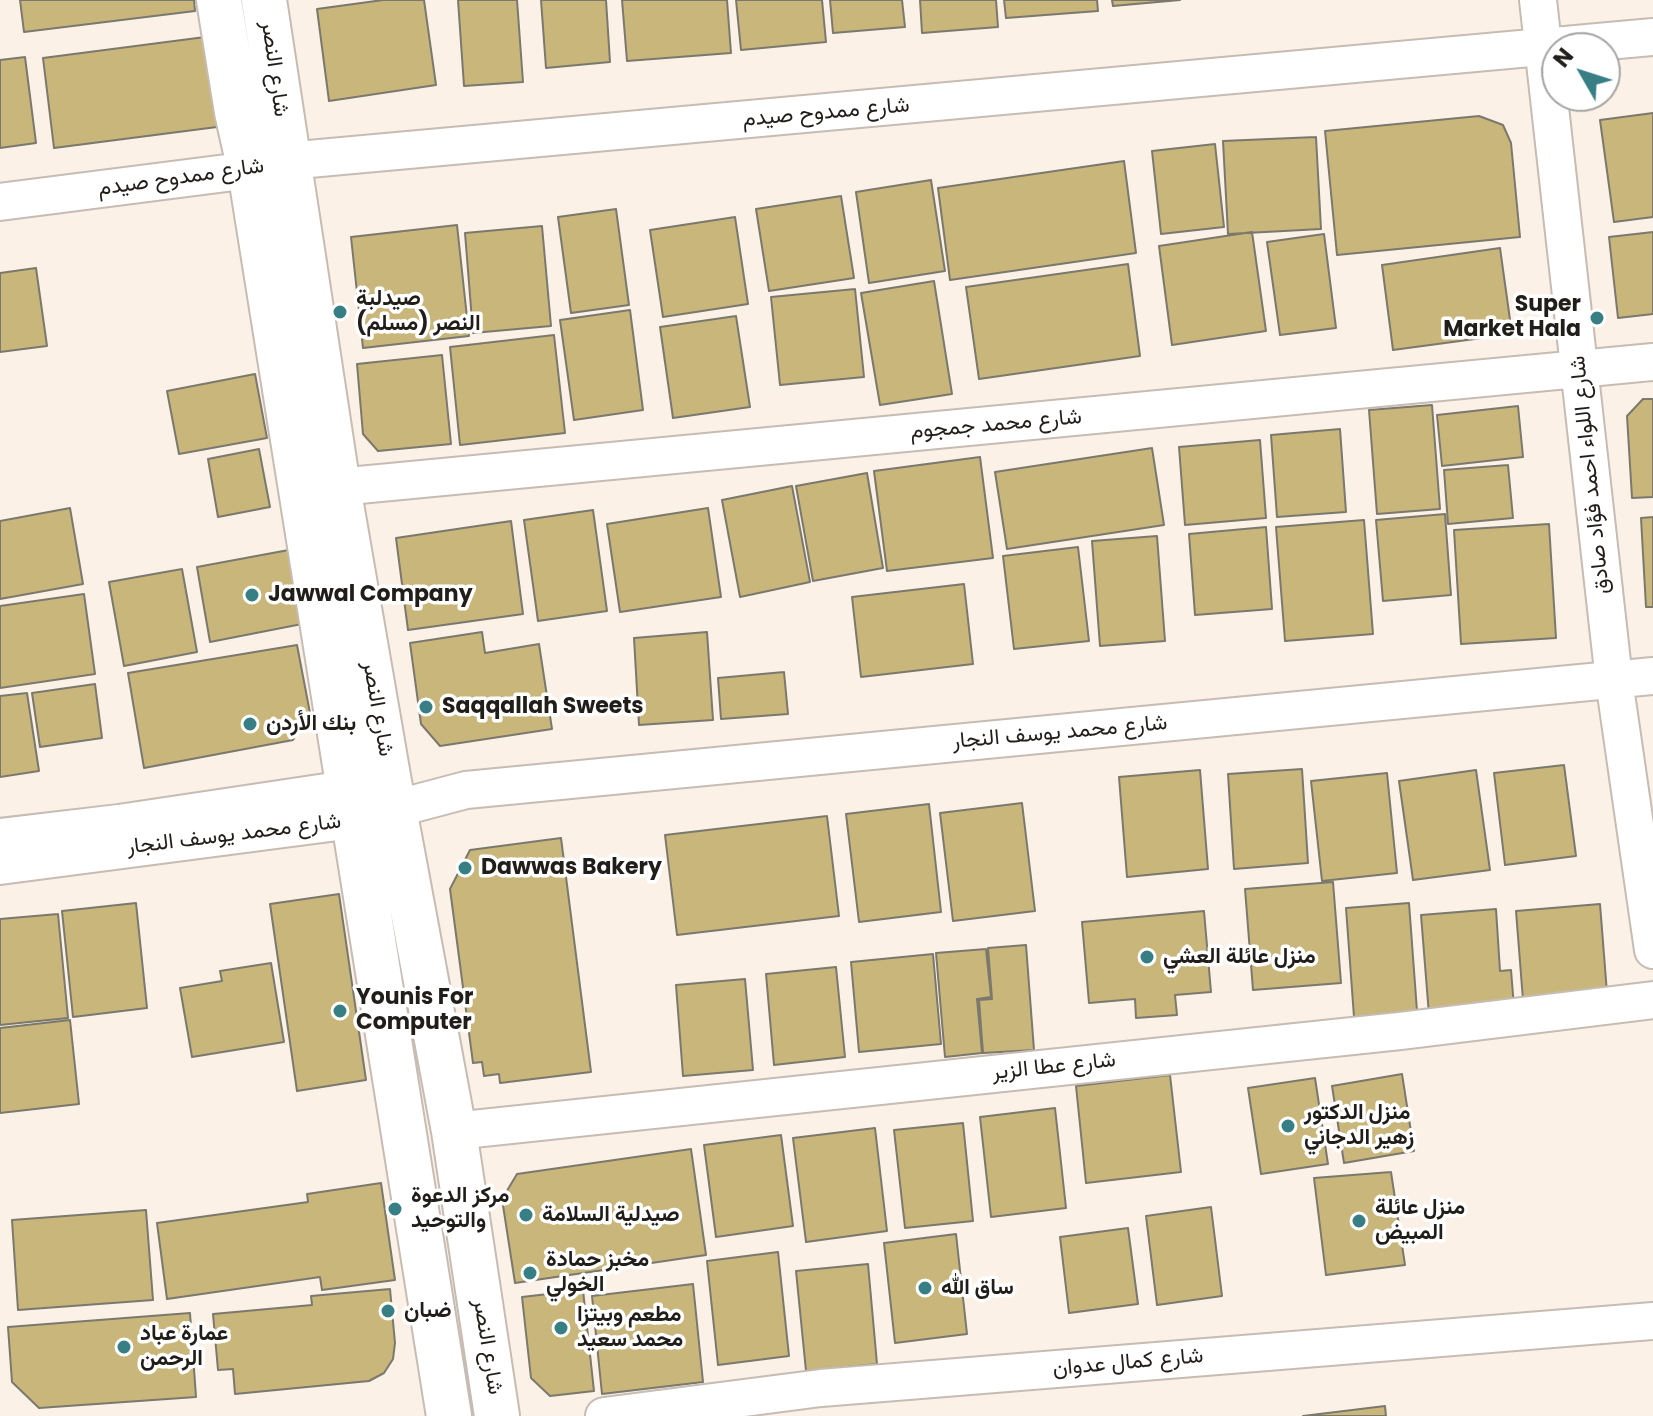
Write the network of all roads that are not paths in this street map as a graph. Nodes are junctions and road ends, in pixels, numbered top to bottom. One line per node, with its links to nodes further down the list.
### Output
1 (219, 0): 9 (main road, شارع النصر)
2 (264, 0): 9 (main road, شارع النصر)
3 (1538, 0): 4 (street, شارع اللواء احمد فؤاد صادق)
4 (1541, 36)
5 (1653, 37): 6 (street, شارع ممدوح صيدم)
6 (1621, 40)
7 (1541, 48): 9 (street, شارع ممدوح صيدم)
8 (1550, 112): 12 (street, شارع اللواء احمد فؤاد صادق)
9 (269, 166): 10 (street, شارع ممدوح صيدم); 13 (main road, شارع النصر); 16 (main road, شارع النصر)
10 (0, 202)
11 (1653, 362): 12 (street, شارع محمد جمجوم)
12 (1580, 370): 13 (street, شارع محمد جمجوم); 15 (street, شارع اللواء احمد فؤاد صادق)
13 (338, 487): 16 (main road, شارع النصر)
14 (1653, 676): 15 (street, شارع محمد يوسف النجار)
15 (1614, 680): 16 (street, شارع محمد يوسف النجار); 19 (street, شارع اللواء احمد فؤاد صادق)
16 (372, 800): 17 (street, شارع محمد يوسف النجار); 18 (street, شارع محمد يوسف النجار); 21 (main road, شارع النصر); 23 (main road, شارع النصر)
17 (0, 837)
18 (0, 866)
19 (1653, 950)
20 (1653, 1000): 21 (street, شارع عطا الزير)
21 (454, 1131): 24 (main road, شارع النصر)
22 (1653, 1321): 25 (street, شارع كمال عدوان)
23 (449, 1416)
24 (497, 1416)
25 (604, 1416)

